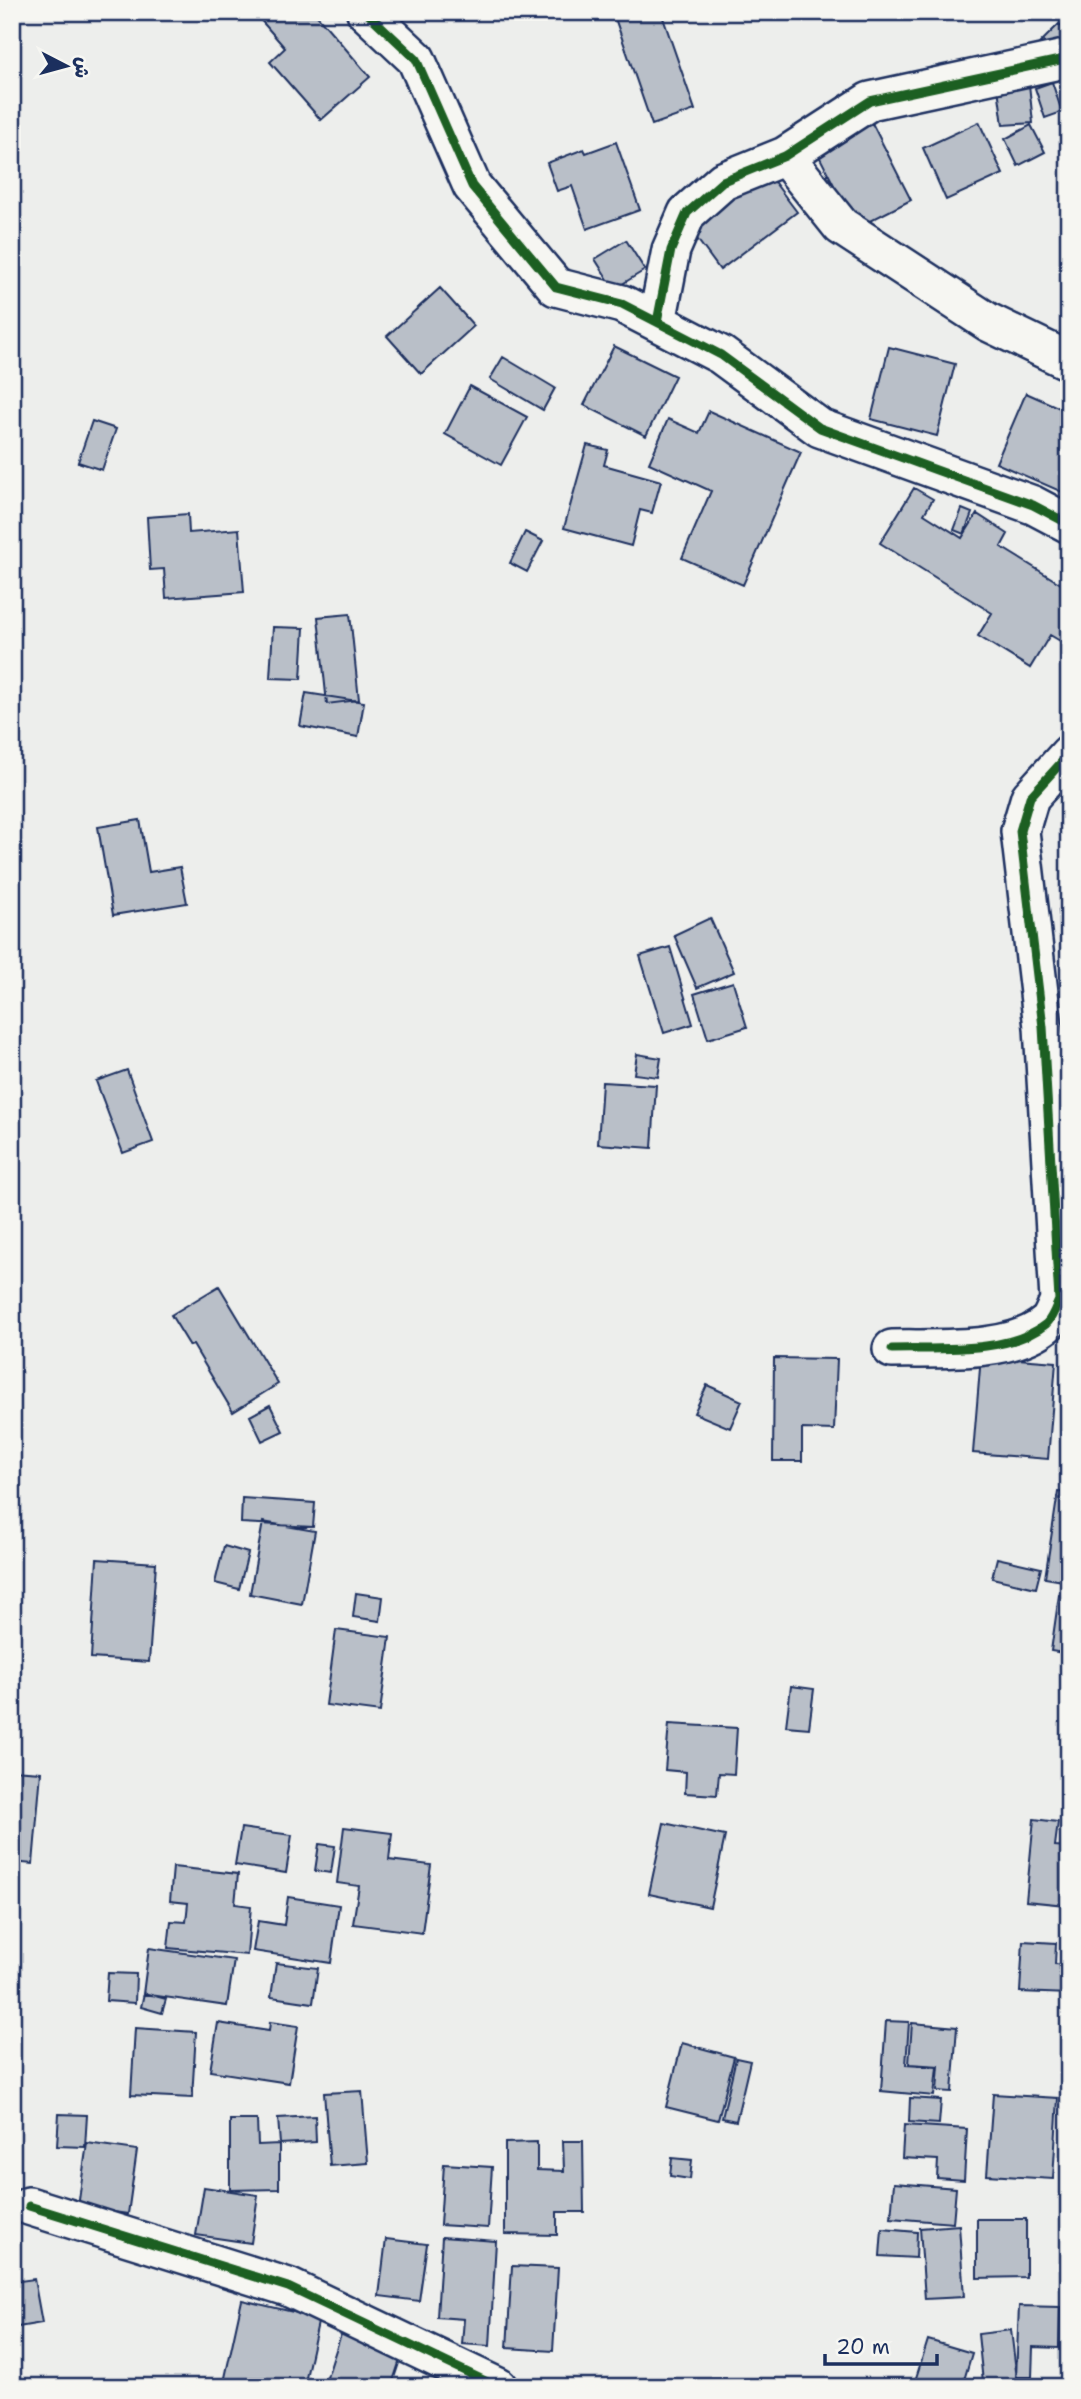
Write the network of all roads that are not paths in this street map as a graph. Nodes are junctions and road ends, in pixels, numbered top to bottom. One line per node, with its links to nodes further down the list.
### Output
1 (366, 12): 4 (street)
2 (1069, 58): 3 (street)
3 (785, 156): 4 (street); 5 (street)
4 (657, 323): 6 (street)
5 (1069, 361)
6 (1069, 524)
7 (1069, 754): 8 (street)
8 (892, 1349)
9 (29, 2206): 10 (street)
10 (498, 2387)

